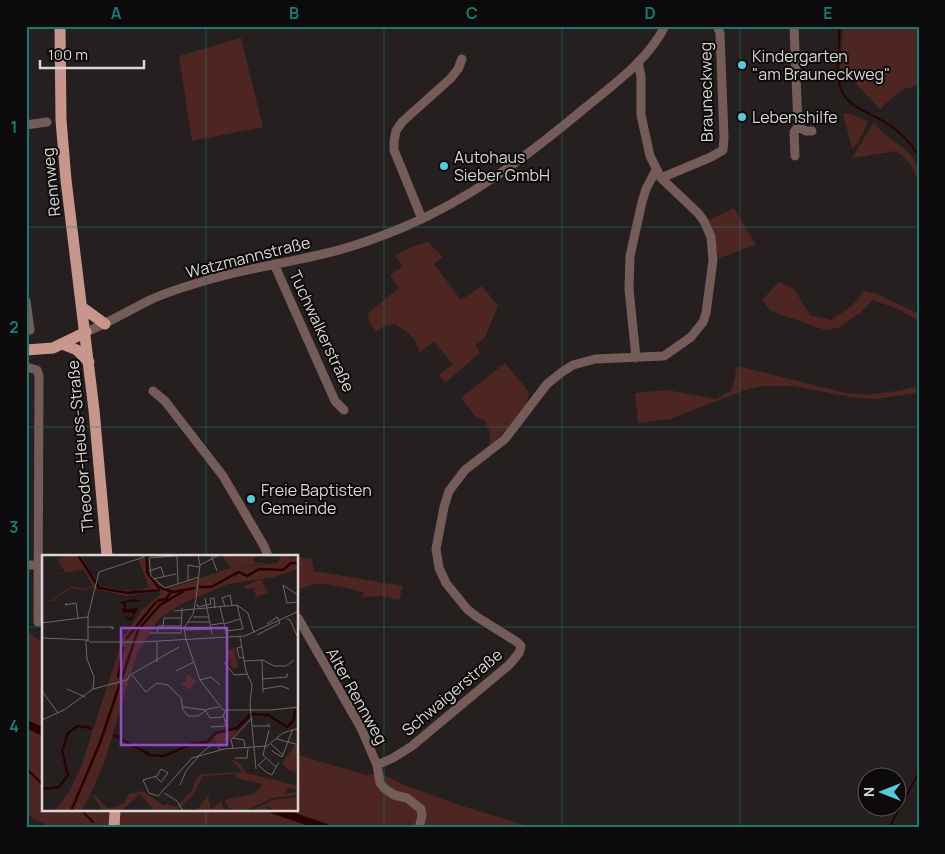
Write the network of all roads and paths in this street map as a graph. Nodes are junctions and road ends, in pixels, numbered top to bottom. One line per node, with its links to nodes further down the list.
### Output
1 (60, 26): 17 (main road, Rennweg)
2 (665, 26): 6 (street, Watzmannstraße)
3 (718, 26): 13 (street, Brauneckweg)
4 (794, 26): 9 (street)
5 (462, 59): 14 (street)
6 (638, 62): 12 (street, Schwaigerstraße); 14 (street, Watzmannstraße)
7 (47, 122): 8 (street)
8 (26, 125)
9 (798, 127): 10 (street); 11 (street)
10 (812, 131)
11 (795, 156)
12 (656, 170): 13 (street, Schwaigerstraße); 23 (street)
13 (661, 178): 23 (street, Schwaigerstraße)
14 (422, 219): 15 (street, Watzmannstraße)
15 (274, 264): 18 (street, Watzmannstraße); 27 (street, Tuchwalkerstraße)
16 (26, 301): 19 (street)
17 (83, 308): 18 (main road); 20 (main road, Rennweg)
18 (105, 324): 20 (street, Watzmannstraße)
19 (26, 330)
20 (86, 332): 21 (main road); 24 (main road, Theodor-Heuss-Straße)
21 (62, 344): 22 (main road); 24 (main road)
22 (26, 350)
23 (636, 358): 34 (street, Schwaigerstraße)
24 (89, 362): 28 (main road, Theodor-Heuss-Straße)
25 (26, 368): 31 (street)
26 (153, 391): 29 (street)
27 (344, 410)
28 (107, 555)
29 (268, 555)
30 (26, 565): 31 (street)
31 (38, 565): 33 (street)
32 (299, 620): 34 (street, Alter Rennweg)
33 (38, 622)
34 (377, 765): 37 (street, Alter Rennweg)
35 (115, 812): 36 (main road)
36 (114, 828)
37 (419, 828)

